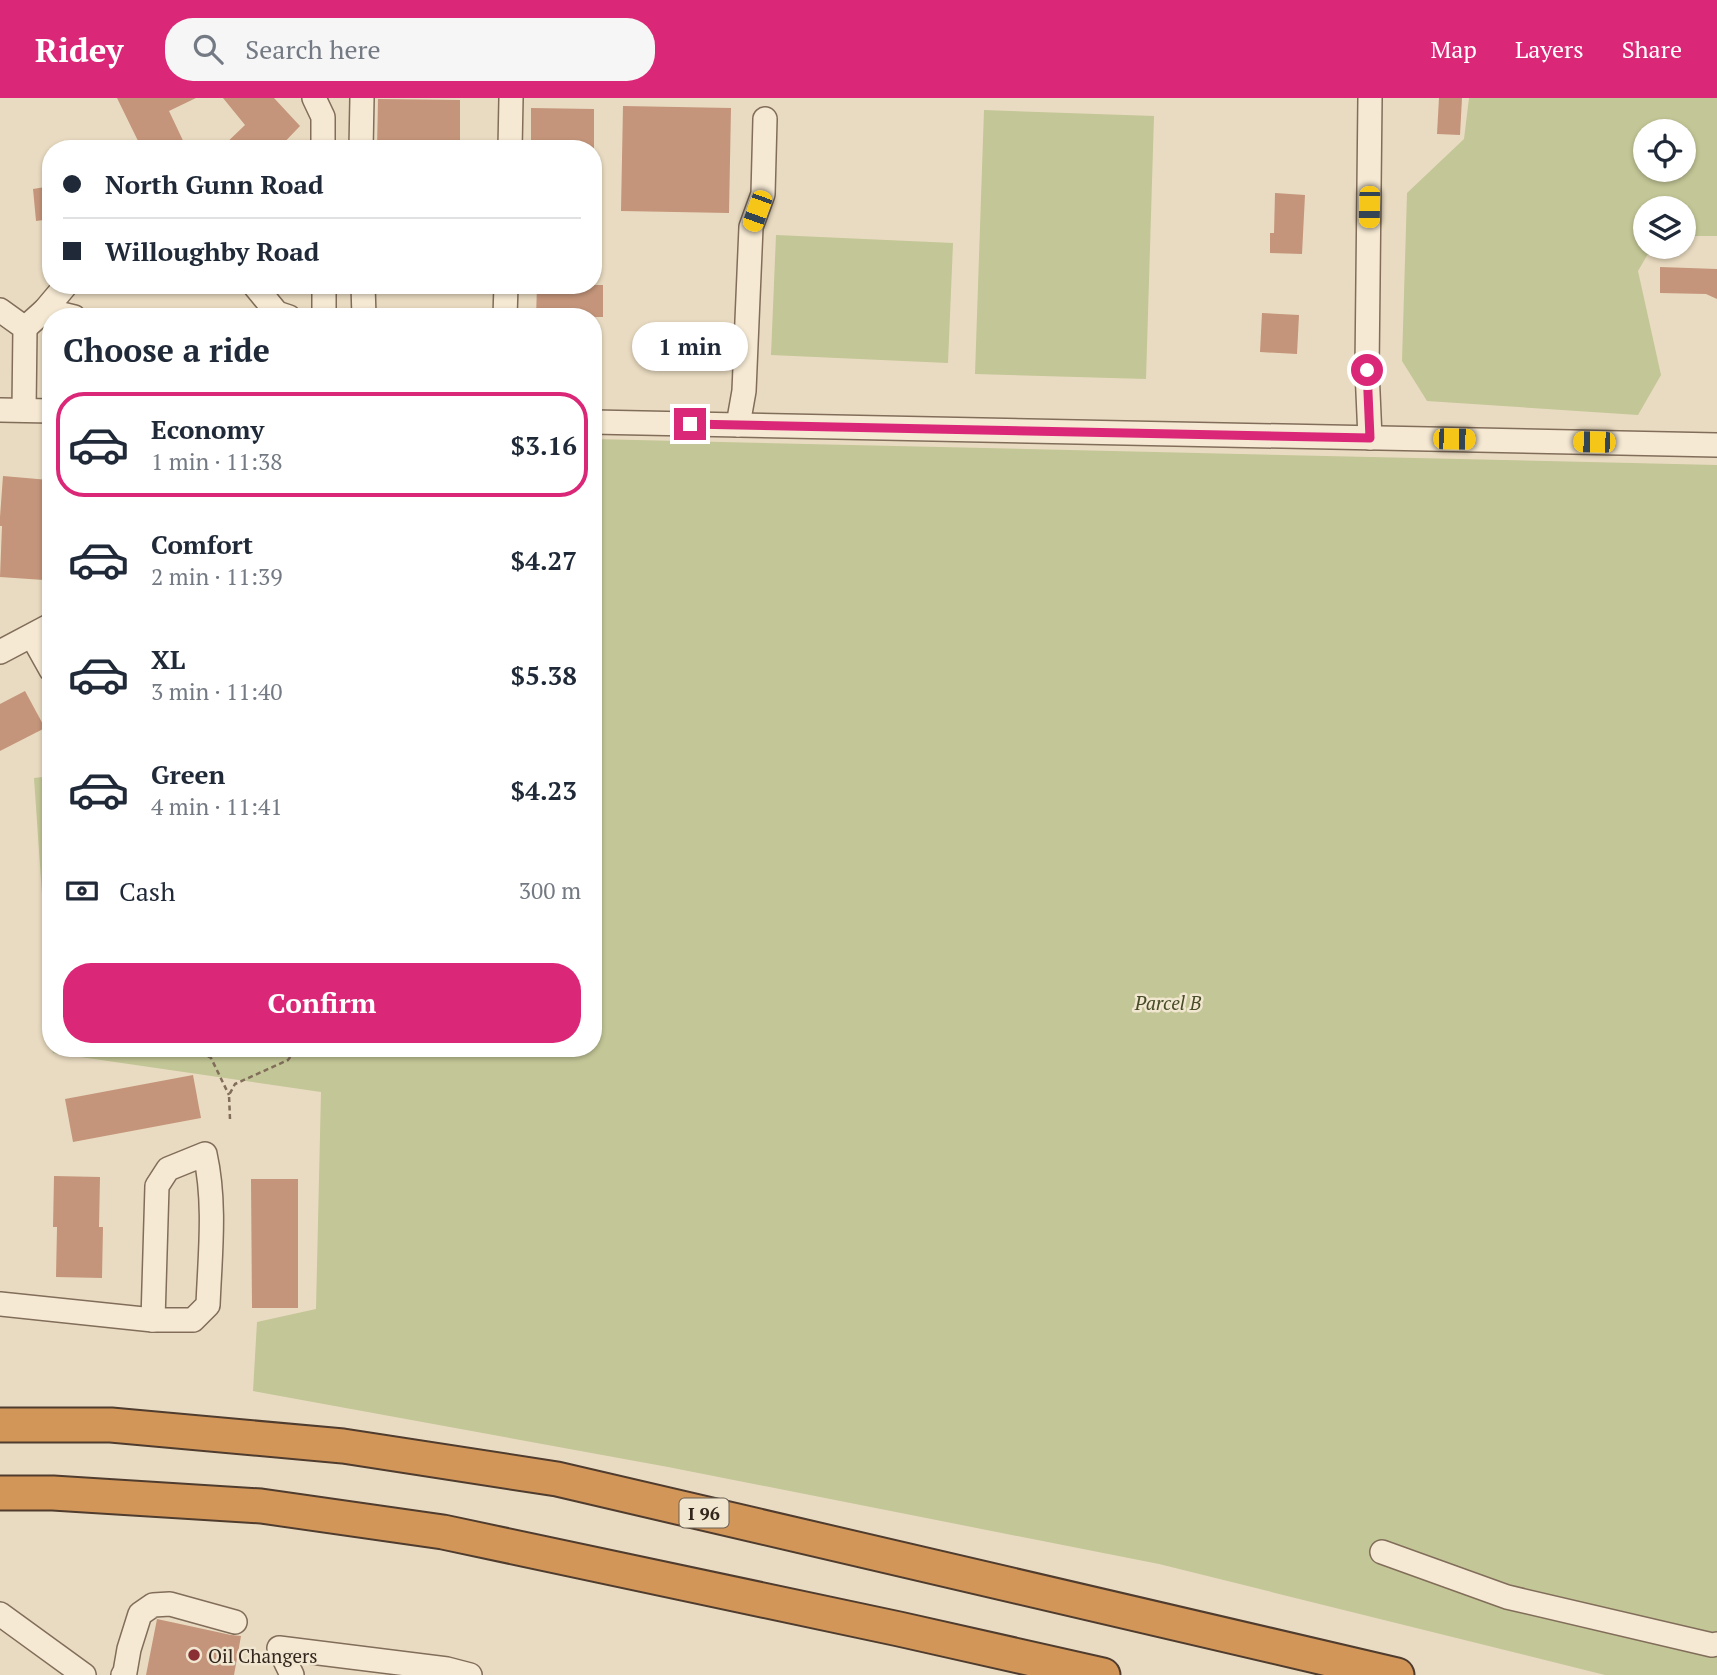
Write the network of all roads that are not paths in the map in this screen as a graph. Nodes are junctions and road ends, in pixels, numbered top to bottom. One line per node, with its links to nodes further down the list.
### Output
1 (314, 98): 6 (street)
2 (362, 98): 7 (street)
3 (512, 98): 8 (street)
4 (1370, 98): 19 (street)
5 (765, 119): 18 (street)
6 (323, 140)
7 (360, 140)
8 (510, 140)
9 (58, 294): 10 (street)
10 (47, 308)
11 (0, 310): 13 (street)
12 (42, 313): 13 (street)
13 (24, 328): 15 (street)
14 (0, 410): 15 (street)
15 (24, 410): 16 (street)
16 (42, 411)
17 (602, 422): 18 (street)
18 (737, 425): 19 (street)
19 (1370, 438): 20 (street)
20 (1717, 445)
21 (42, 631): 22 (street)
22 (0, 652)
23 (0, 1304): 24 (street)
24 (153, 1320): 24 (street)
25 (0, 1425): 36 (highway, I 96)
26 (0, 1493): 35 (highway)
27 (1382, 1552): 30 (street)
28 (0, 1614): 31 (street)
29 (235, 1622): 32 (street)
30 (1717, 1644)
31 (85, 1675)
32 (123, 1675)
33 (292, 1675): 34 (street)
34 (470, 1675)
35 (1103, 1675)
36 (1397, 1675)

